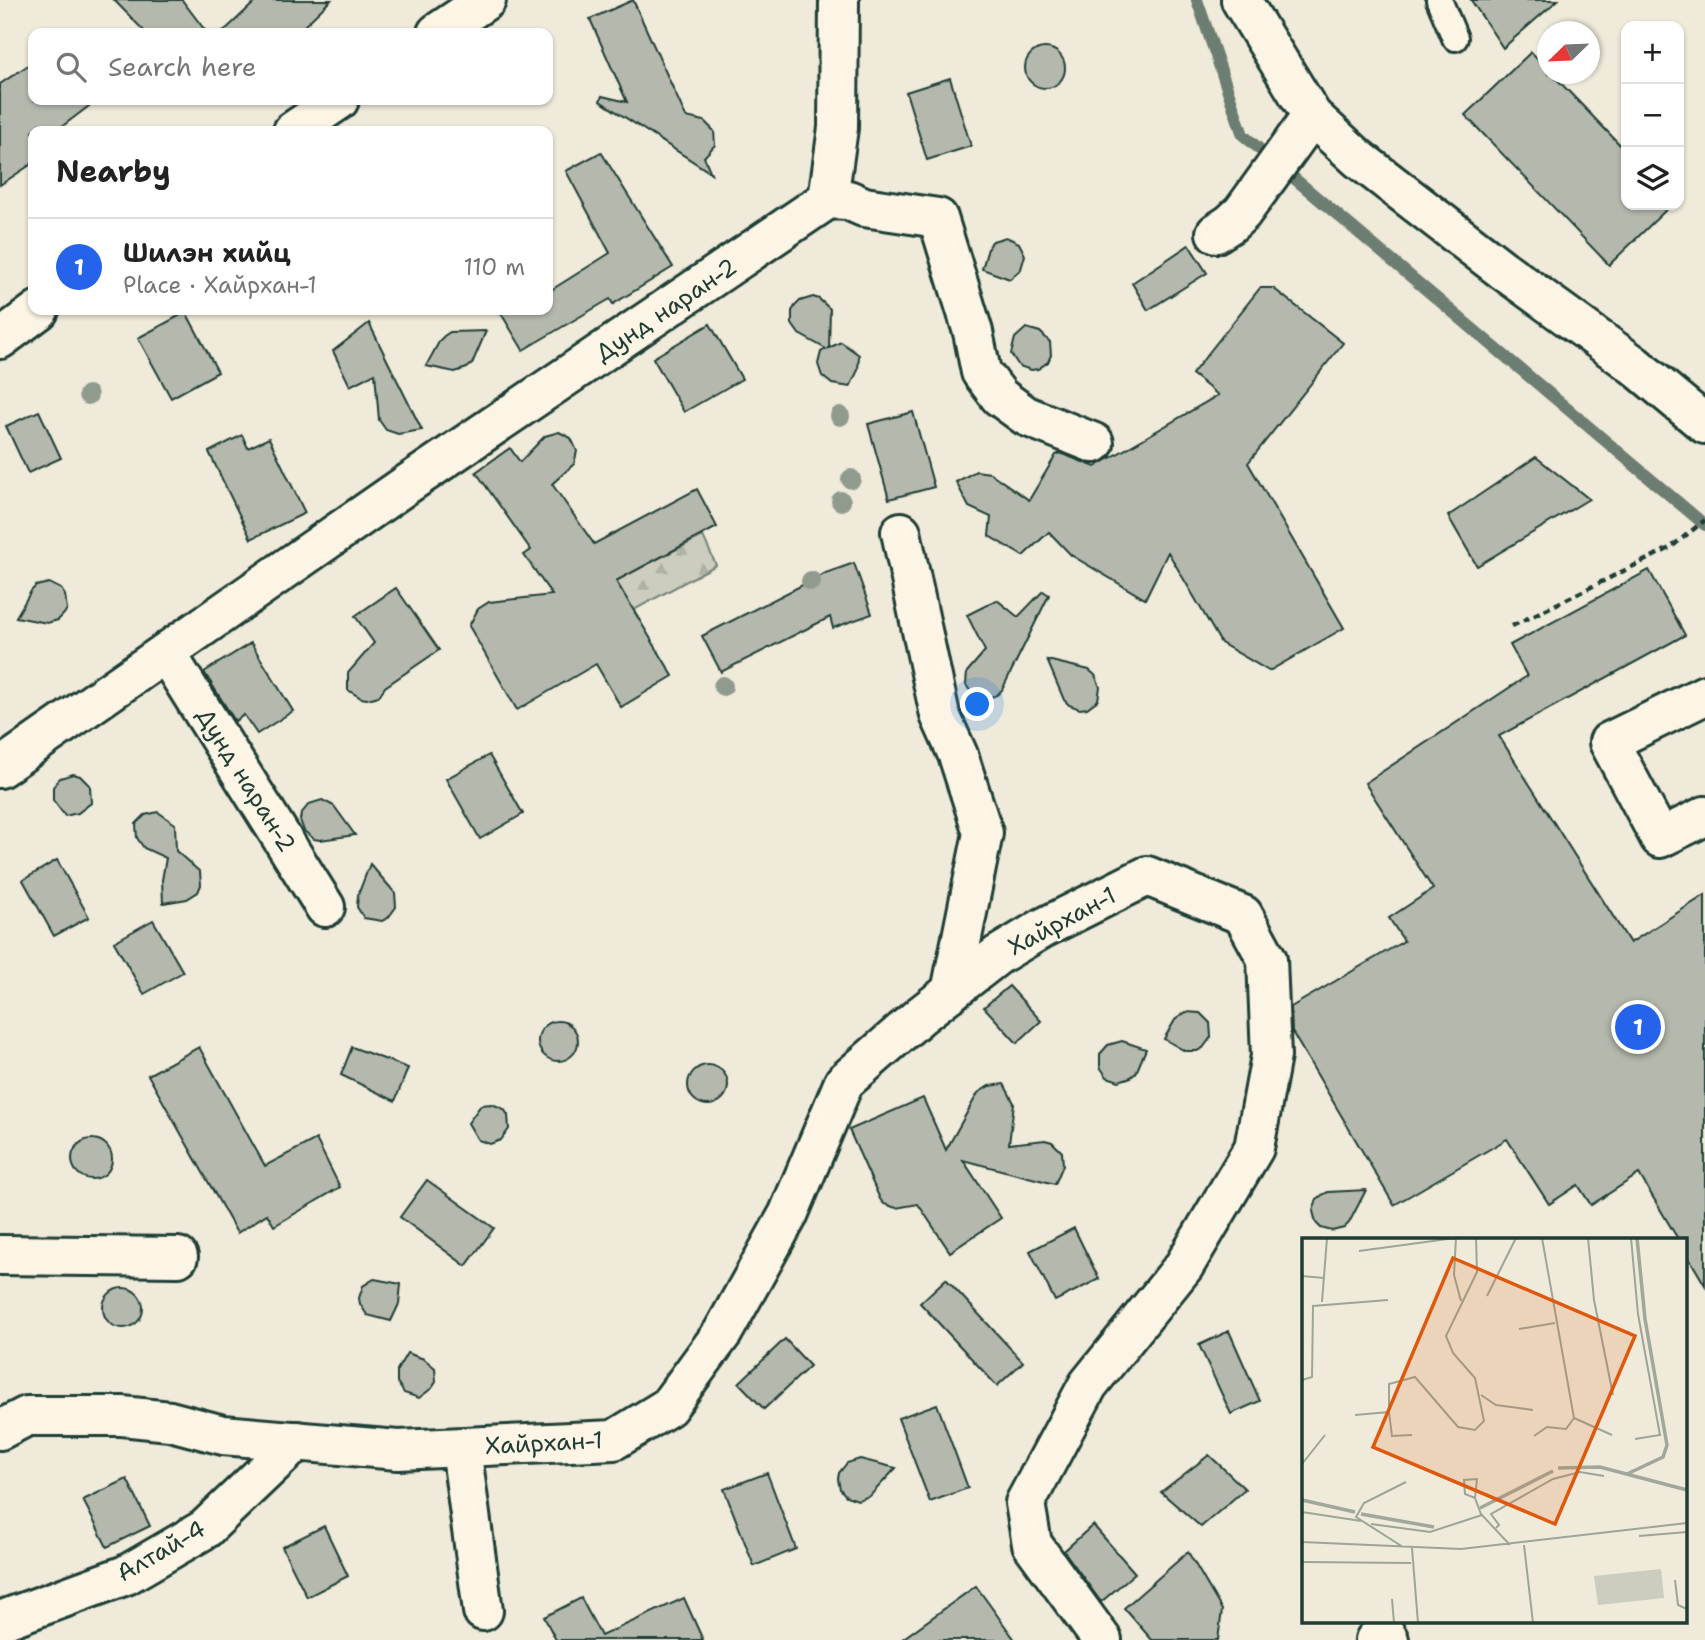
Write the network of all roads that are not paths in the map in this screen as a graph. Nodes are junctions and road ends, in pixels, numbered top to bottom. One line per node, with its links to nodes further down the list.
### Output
1 (486, 0): 5 (street)
2 (839, 0): 10 (street)
3 (1241, 0): 8 (street)
4 (1439, 0): 6 (lane)
5 (444, 28)
6 (1455, 38)
7 (332, 105): 9 (street)
8 (1312, 116): 11 (street); 14 (street)
9 (300, 126)
10 (828, 199): 15 (street); 17 (street, Дунд наран-2)
11 (1229, 223)
12 (32, 315): 13 (street)
13 (0, 339)
14 (1705, 424)
15 (1094, 443)
16 (901, 532): 22 (street)
17 (166, 653): 19 (street, Дунд наран-2); 21 (street, Дунд наран-2)
18 (1705, 695): 20 (street)
19 (0, 768)
20 (1705, 816)
21 (325, 907)
22 (951, 992): 27 (street, Хайрхан-1); 30 (street, Хайрхан-1)
23 (0, 1255): 24 (street)
24 (178, 1256)
25 (0, 1430): 26 (street, Хайрхан-1)
26 (297, 1441): 27 (street, Хайрхан-1); 29 (street, Алтай-4)
27 (461, 1448): 28 (street)
28 (483, 1611)
29 (0, 1621)
30 (1102, 1640)

